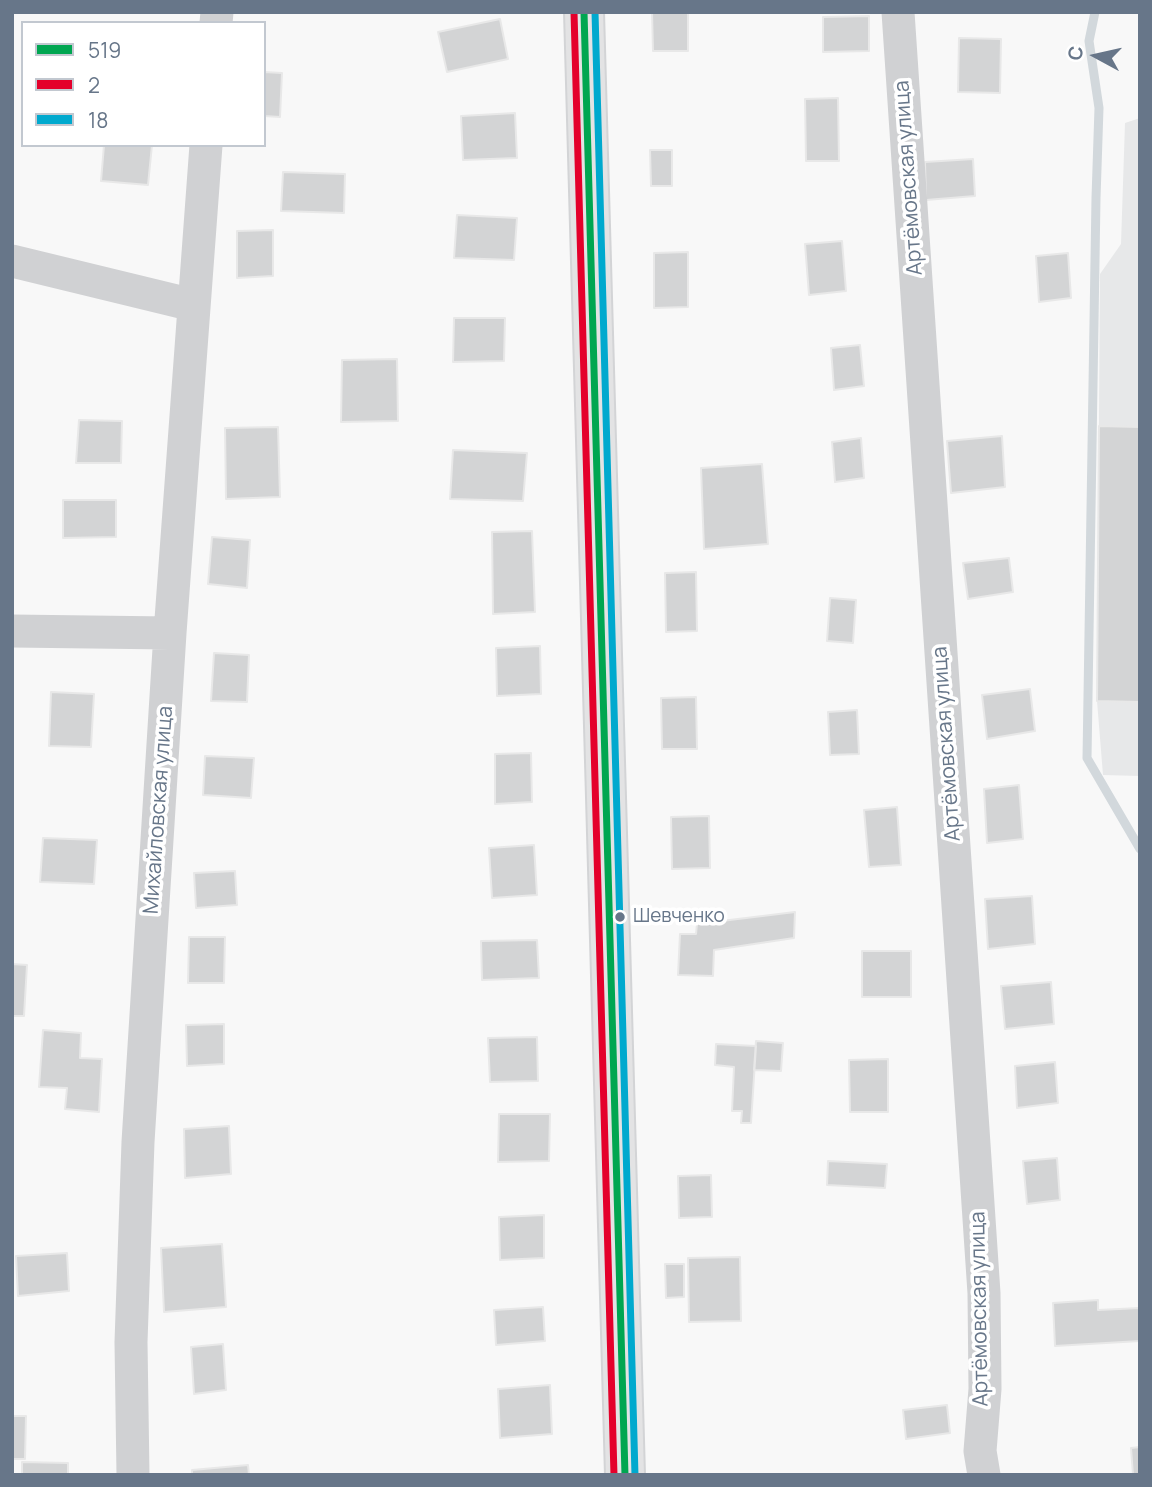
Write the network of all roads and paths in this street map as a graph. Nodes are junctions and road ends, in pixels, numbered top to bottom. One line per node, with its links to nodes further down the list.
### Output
1 (584, 12): 9 (main road)
2 (898, 12): 10 (street, Артёмовская улица)
3 (206, 147): 5 (street, Михайловская улица)
4 (12, 261): 5 (street)
5 (193, 305): 7 (street, Михайловская улица)
6 (12, 631): 7 (street)
7 (170, 633): 8 (street, Михайловская улица)
8 (133, 1475)
9 (625, 1475)
10 (984, 1475)

